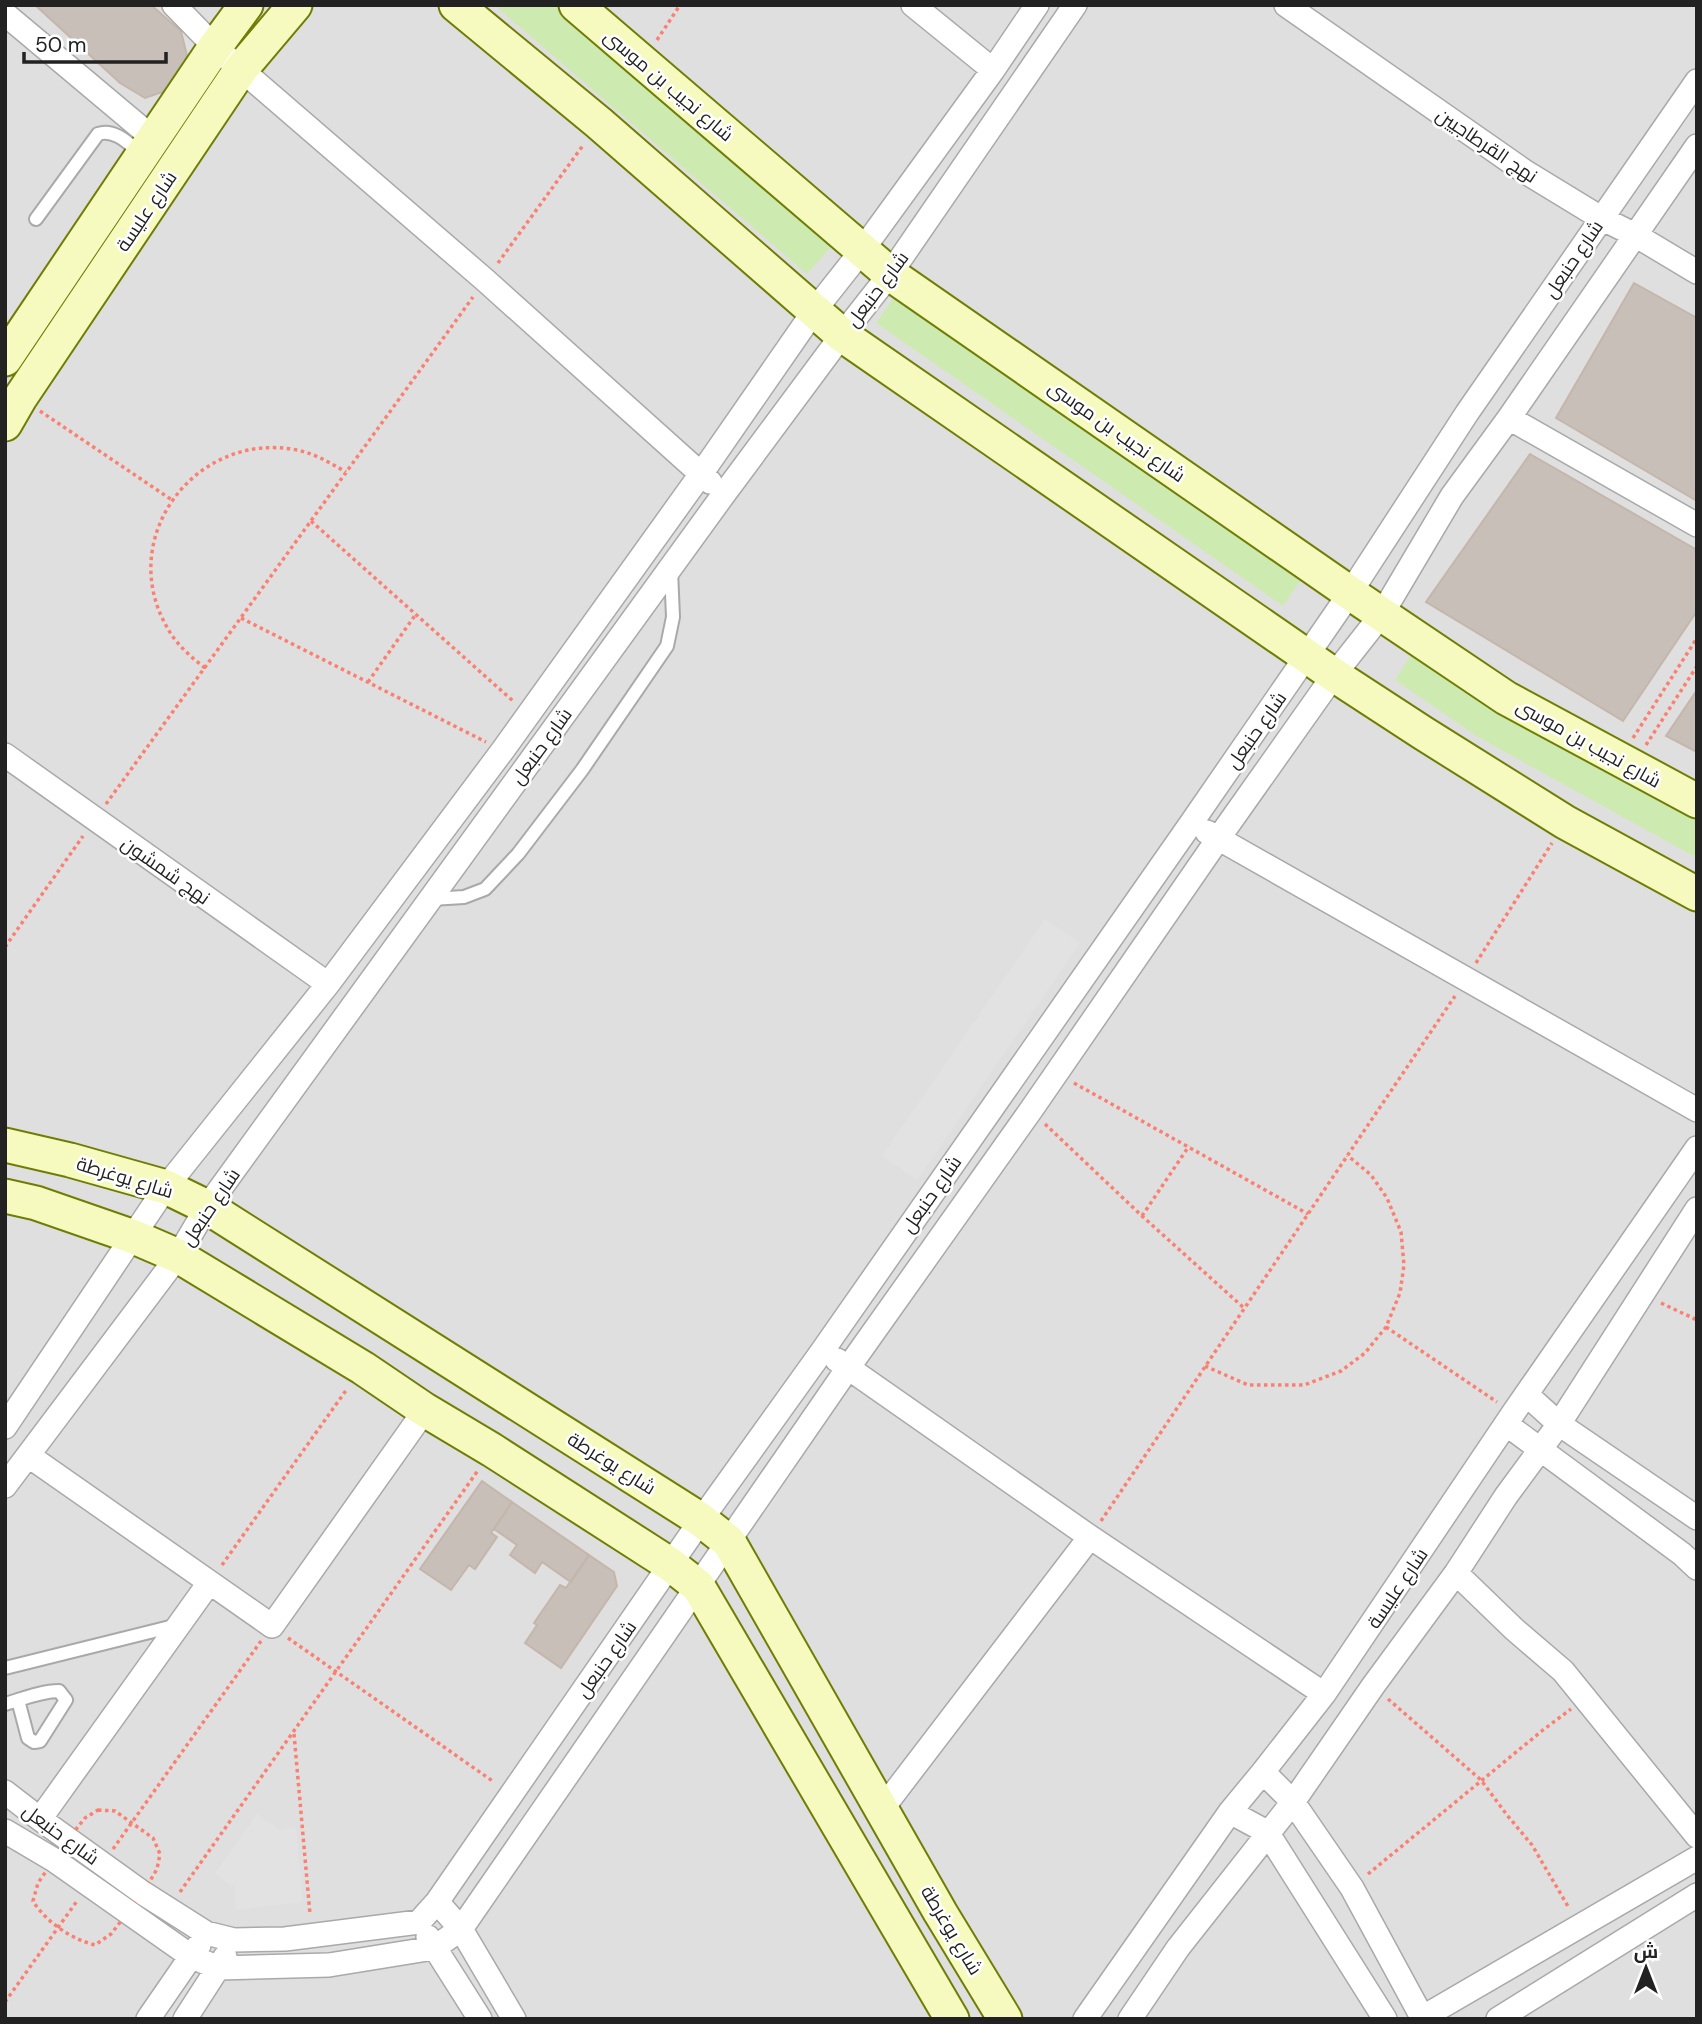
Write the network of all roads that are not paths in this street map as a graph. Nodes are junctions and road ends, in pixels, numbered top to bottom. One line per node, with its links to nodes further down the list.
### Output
1 (174, 5): 11 (street)
2 (246, 5): 11 (street, شارع عليسة)
3 (295, 5): 12 (street, شارع عليسة)
4 (456, 5): 23 (street)
5 (576, 5): 20 (street, شارع نجيب بن موسى)
6 (914, 5): 13 (street)
7 (1037, 5): 13 (street, شارع حنبعل)
8 (1075, 5): 22 (street, شارع حنبعل)
9 (1286, 5): 17 (street, نهج القرطاجيين)
10 (5, 14): 16 (street)
11 (215, 47): 12 (street); 16 (street, شارع عليسة)
12 (241, 69): 26 (street, شارع عليسة); 28 (street)
13 (993, 70): 20 (street, شارع حنبعل)
14 (1697, 81): 17 (street, شارع حنبعل)
15 (1697, 146): 19 (street, شارع حنبعل)
16 (149, 147): 18 (lane); 25 (street, شارع عليسة)
17 (1601, 218): 19 (street, نهج القرطاجيين); 32 (street, شارع حنبعل)
18 (36, 219)
19 (1635, 235): 21 (street, نهج القرطاجيين); 27 (street, شارع حنبعل)
20 (863, 249): 22 (street, شارع نجيب بن موسى); 23 (street, شارع حنبعل)
21 (1697, 272)
22 (890, 274): 24 (street, شارع حنبعل); 32 (street, شارع نجيب بن موسى)
23 (814, 312): 24 (street); 28 (street, شارع حنبعل)
24 (842, 335): 29 (street, شارع حنبعل); 34 (street)
25 (5, 359)
26 (12, 403)
27 (1509, 418): 30 (street); 33 (street, شارع حنبعل)
28 (701, 474): 29 (street); 42 (street, شارع حنبعل)
29 (724, 494): 31 (street, شارع حنبعل)
30 (1697, 525)
31 (670, 568): 41 (street, شارع حنبعل); 41 (lane)
32 (1350, 593): 33 (street, شارع نجيب بن موسى); 34 (street, شارع حنبعل)
33 (1382, 614): 35 (street, شارع حنبعل); 37 (street, شارع نجيب بن موسى)
34 (1307, 656): 35 (street); 38 (street, شارع حنبعل)
35 (1334, 675): 39 (street, شارع حنبعل); 40 (street)
36 (5, 755): 42 (street, نهج شمشون)
37 (1697, 802)
38 (1192, 822): 39 (street); 52 (street, شارع حنبعل)
39 (1218, 839): 43 (street); 53 (street, شارع حنبعل)
40 (1697, 894)
41 (430, 899): 48 (street, شارع حنبعل)
42 (328, 984): 46 (street, شارع حنبعل)
43 (1697, 1110)
44 (5, 1145): 46 (street, شارع يوغرطة)
45 (1697, 1148): 55 (street, شارع عليسة)
46 (166, 1187): 48 (street, شارع يوغرطة); 50 (street, شارع حنبعل)
47 (5, 1196): 50 (street)
48 (207, 1207): 51 (street, شارع حنبعل); 62 (street, شارع يوغرطة)
49 (1697, 1209): 56 (street, شارع عليسة)
50 (134, 1237): 51 (street); 57 (street, شارع حنبعل)
51 (178, 1256): 54 (street); 59 (street, شارع حنبعل)
52 (823, 1350): 53 (street); 62 (street, شارع حنبعل)
53 (848, 1368): 63 (street); 64 (street, شارع حنبعل)
54 (425, 1410): 65 (street); 68 (street)
55 (1516, 1411): 56 (street); 58 (street); 72 (street, شارع عليسة)
56 (1559, 1424): 58 (street, شارع عليسة); 61 (street)
57 (5, 1427)
58 (1540, 1450): 66 (street); 67 (street, شارع عليسة)
59 (29, 1456): 60 (street, شارع حنبعل); 68 (street)
60 (5, 1486)
61 (1697, 1518)
62 (701, 1520): 64 (street, شارع يوغرطة); 65 (street, شارع حنبعل)
63 (1090, 1537): 72 (street); 77 (street)
64 (729, 1542): 69 (street, شارع حنبعل); 77 (street, شارع يوغرطة)
65 (671, 1565): 69 (street); 85 (street, شارع حنبعل)
66 (1697, 1568)
67 (1456, 1573): 76 (street, شارع عليسة); 82 (street)
68 (209, 1583): 70 (street)
69 (698, 1586): 87 (street, شارع حنبعل); 98 (street)
70 (180, 1625): 71 (lane); 79 (street)
71 (5, 1668)
72 (1324, 1694): 74 (street, شارع عليسة)
73 (12, 1702): 73 (lane)
74 (1263, 1772): 76 (street); 78 (street, شارع عليسة)
75 (5, 1792): 79 (street, شارع حنبعل)
76 (1293, 1802): 81 (street, شارع عليسة); 93 (street)
77 (882, 1810): 99 (street, شارع يوغرطة)
78 (1230, 1812): 81 (street); 100 (street, شارع عليسة)
79 (40, 1819): 88 (street, شارع حنبعل)
80 (5, 1830): 91 (street, شارع حنبعل)
81 (1267, 1832): 101 (street, شارع عليسة); 102 (street)
82 (1697, 1836)
83 (1697, 1858): 93 (street)
84 (1697, 1895): 103 (street)
85 (436, 1902): 86 (street, شارع حنبعل); 87 (street)
86 (419, 1922): 89 (street, شارع حنبعل); 90 (street)
87 (461, 1929): 90 (street, شارع حنبعل); 97 (street)
88 (206, 1933): 89 (street, شارع حنبعل); 91 (street)
89 (234, 1940): 92 (street)
90 (435, 1948): 92 (street, شارع حنبعل); 96 (street)
91 (192, 1957): 92 (street, شارع حنبعل); 94 (street)
92 (219, 1968): 95 (street)
93 (1422, 2018)
94 (148, 2019)
95 (185, 2019)
96 (480, 2019)
97 (514, 2019)
98 (952, 2019)
99 (1004, 2019)
100 (1085, 2019)
101 (1130, 2019)
102 (1385, 2019)
103 (1498, 2019)

